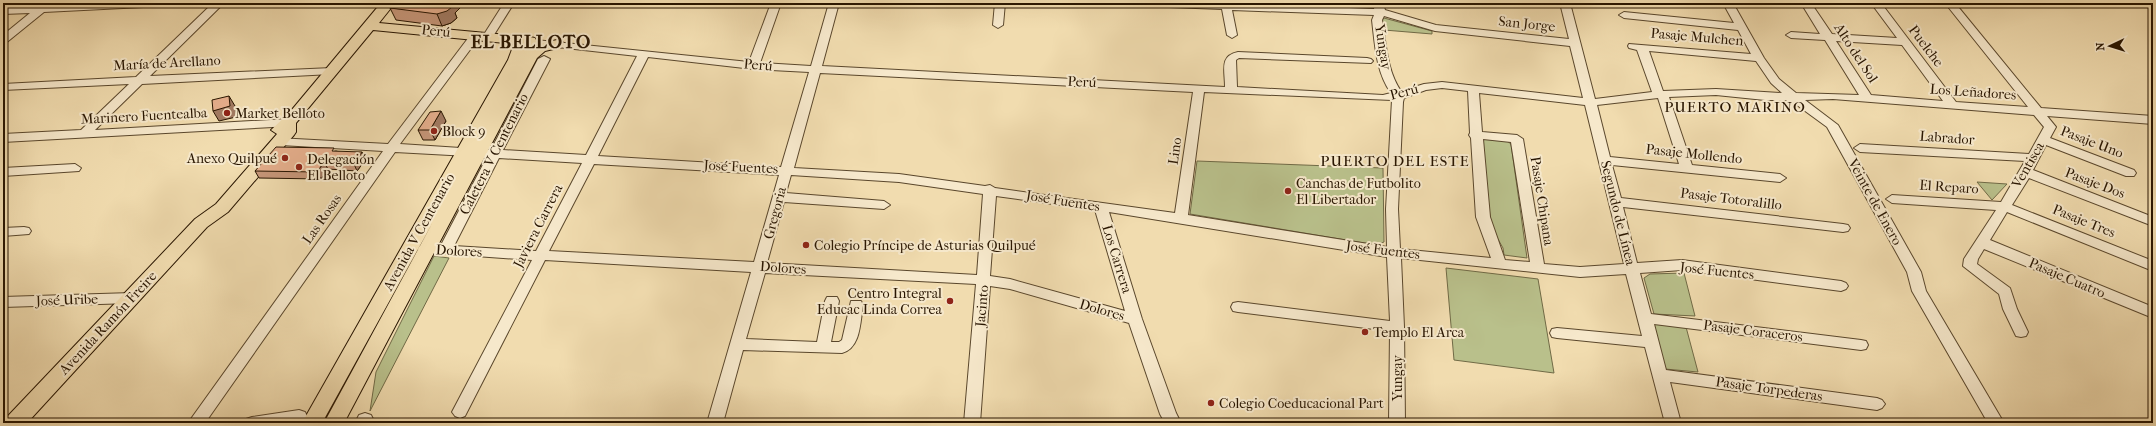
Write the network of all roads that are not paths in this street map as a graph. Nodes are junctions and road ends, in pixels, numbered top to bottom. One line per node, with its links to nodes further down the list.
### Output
1 (163, 3): 15 (street)
2 (219, 3): 37 (street)
3 (388, 3): 20 (main road, Avenida Ramón Freire)
4 (509, 3): 24 (street, Las Rosas)
5 (776, 3): 34 (street)
6 (834, 3): 35 (street, Gregoria)
7 (1000, 3): 19 (street)
8 (1143, 3): 14 (street, San Jorge)
9 (1565, 3): 27 (street, Segundo de Línea)
10 (1728, 3): 21 (street, Veinte de Enero)
11 (1806, 3): 25 (street, Alto del Sol)
12 (1876, 3): 28 (street, Puelche)
13 (1950, 3): 48 (street, Ventisca)
14 (1226, 4): 16 (street, San Jorge); 22 (street)
15 (45, 6): 17 (street); 26 (street)
16 (1379, 7): 27 (street, San Jorge); 43 (street, Yungay)
17 (3, 11)
18 (1624, 15): 21 (street)
19 (998, 24)
20 (369, 26): 24 (main road, Perú); 36 (main road, Avenida Ramón Freire)
21 (1742, 27): 32 (street, Veinte de Enero)
22 (1232, 35)
23 (1791, 35): 25 (street)
24 (482, 36): 30 (main road, Perú); 55 (street, Las Rosas)
25 (1827, 37): 28 (street); 45 (street, Alto del Sol)
26 (3, 40)
27 (1575, 42): 46 (street, Segundo de Línea)
28 (1905, 42): 47 (street, Puelche)
29 (557, 44): 30 (main road); 31 (street, Perú)
30 (531, 49): 57 (main road, Avenida V Centenario)
31 (644, 54): 34 (street, Perú); 59 (street, Javiera Carrera)
32 (1759, 58): 42 (street, Pasaje Mulchen); 44 (street, Veinte de Enero)
33 (1366, 60): 41 (street)
34 (754, 66): 35 (street, Perú)
35 (816, 70): 39 (street, Perú); 63 (street, Gregoria)
36 (332, 71): 37 (street, María de Arellano); 50 (main road, Avenida Ramón Freire)
37 (140, 80): 38 (street, María de Arellano); 51 (street)
38 (3, 87)
39 (1199, 88): 41 (street, Perú); 75 (street, Lino)
40 (1473, 88): 43 (street, Perú); 46 (street, Perú); 52 (street)
41 (1231, 90): 43 (street, Perú)
42 (1660, 94): 44 (street, Perú); 46 (street, Perú); 62 (street)
43 (1399, 96): 83 (street, Yungay)
44 (1792, 96): 45 (street, Los Leñadores); 120 (street, Veinte de Enero)
45 (1868, 99): 47 (street, Los Leñadores)
46 (1589, 102): 60 (street, Segundo de Línea)
47 (1953, 106): 48 (street, Los Leñadores)
48 (2037, 111): 49 (street, Los Leñadores); 54 (street, Ventisca)
49 (2153, 120)
50 (282, 132): 51 (street, Marinero Fuentealba); 55 (street, José Fuentes); 92 (main road, Avenida Ramón Freire)
51 (84, 134): 53 (street, Marinero Fuentealba)
52 (1475, 135): 85 (street); 88 (street, Pasaje Chipana)
53 (3, 138)
54 (2042, 140): 58 (street, Ventisca); 66 (street, Pasaje Uno)
55 (391, 148): 57 (street, José Fuentes); 112 (street, Las Rosas)
56 (1860, 148): 58 (street, Labrador)
57 (479, 152): 59 (street, José Fuentes); 81 (main road, Avenida V Centenario); 82 (street, Caletera V Centenario); 110 (main road, Avenida V Centenario)
58 (2032, 158): 65 (street, Ventisca)
59 (590, 159): 63 (street, José Fuentes); 84 (street, Javiera Carrera)
60 (1605, 160): 62 (street, Pasaje Mollendo); 71 (street, Segundo de Línea)
61 (75, 168): 64 (street)
62 (1687, 168): 67 (street, Pasaje Mollendo)
63 (787, 170): 68 (street, José Fuentes); 69 (street, Gregoria)
64 (3, 172)
65 (2026, 172): 73 (street, Ventisca); 76 (street, Pasaje Dos)
66 (2130, 173)
67 (1780, 178)
68 (990, 190): 74 (street, José Fuentes); 90 (street, Jacinto)
69 (779, 197): 72 (street); 87 (street, Gregoria)
70 (1892, 199): 73 (street, El Reparo)
71 (1615, 202): 77 (street, Pasaje Totoralillo); 89 (street, Segundo de Línea)
72 (884, 205)
73 (2003, 206): 80 (street, Ventisca); 86 (street, Pasaje Tres)
74 (1101, 207): 75 (street, José Fuentes); 99 (street, Los Carrera)
75 (1181, 218): 83 (street, José Fuentes)
76 (2153, 222)
77 (1843, 228)
78 (24, 231): 79 (street)
79 (3, 232)
80 (1981, 242): 97 (street, Pasaje Cuatro); 101 (street, Ventisca)
81 (425, 249): 82 (street, Dolores); 114 (main road, Avenida V Centenario)
82 (445, 250): 84 (street, Dolores)
83 (1394, 252): 85 (street, José Fuentes); 100 (street, Yungay)
84 (541, 256): 87 (street, Dolores); 109 (street, Javiera Carrera)
85 (1499, 263): 88 (street, José Fuentes)
86 (2153, 266)
87 (760, 267): 90 (street, Dolores); 104 (street, Gregoria)
88 (1538, 268): 89 (street, José Fuentes)
89 (1632, 269): 91 (street, José Fuentes); 98 (street, Segundo de Línea)
90 (984, 280): 99 (street, Dolores); 116 (street, Jacinto)
91 (1841, 286)
92 (132, 298): 94 (street, José Uribe); 111 (main road, Avenida Ramón Freire)
93 (832, 301): 106 (street)
94 (3, 302)
95 (856, 305): 106 (street)
96 (1238, 307): 100 (street)
97 (2153, 313)
98 (1645, 318): 103 (street, Segundo de Línea); 105 (street, Pasaje Coraceros)
99 (1135, 319): 117 (street, Los Carrera)
100 (1397, 327): 118 (street, Yungay)
101 (2021, 332)
102 (1557, 333): 103 (street)
103 (1651, 342): 107 (street, Segundo de Línea)
104 (737, 344): 106 (street); 115 (street, Gregoria)
105 (1861, 345)
106 (823, 348)
107 (1660, 375): 108 (street, Pasaje Torpederas); 119 (street, Segundo de Línea)
108 (1877, 404)
109 (460, 412)
110 (302, 421): 113 (street)
111 (14, 423)
112 (196, 423)
113 (252, 423)
114 (334, 423)
115 (715, 423)
116 (972, 423)
117 (1173, 423)
118 (1397, 423)
119 (1673, 423)
120 (1996, 423)

